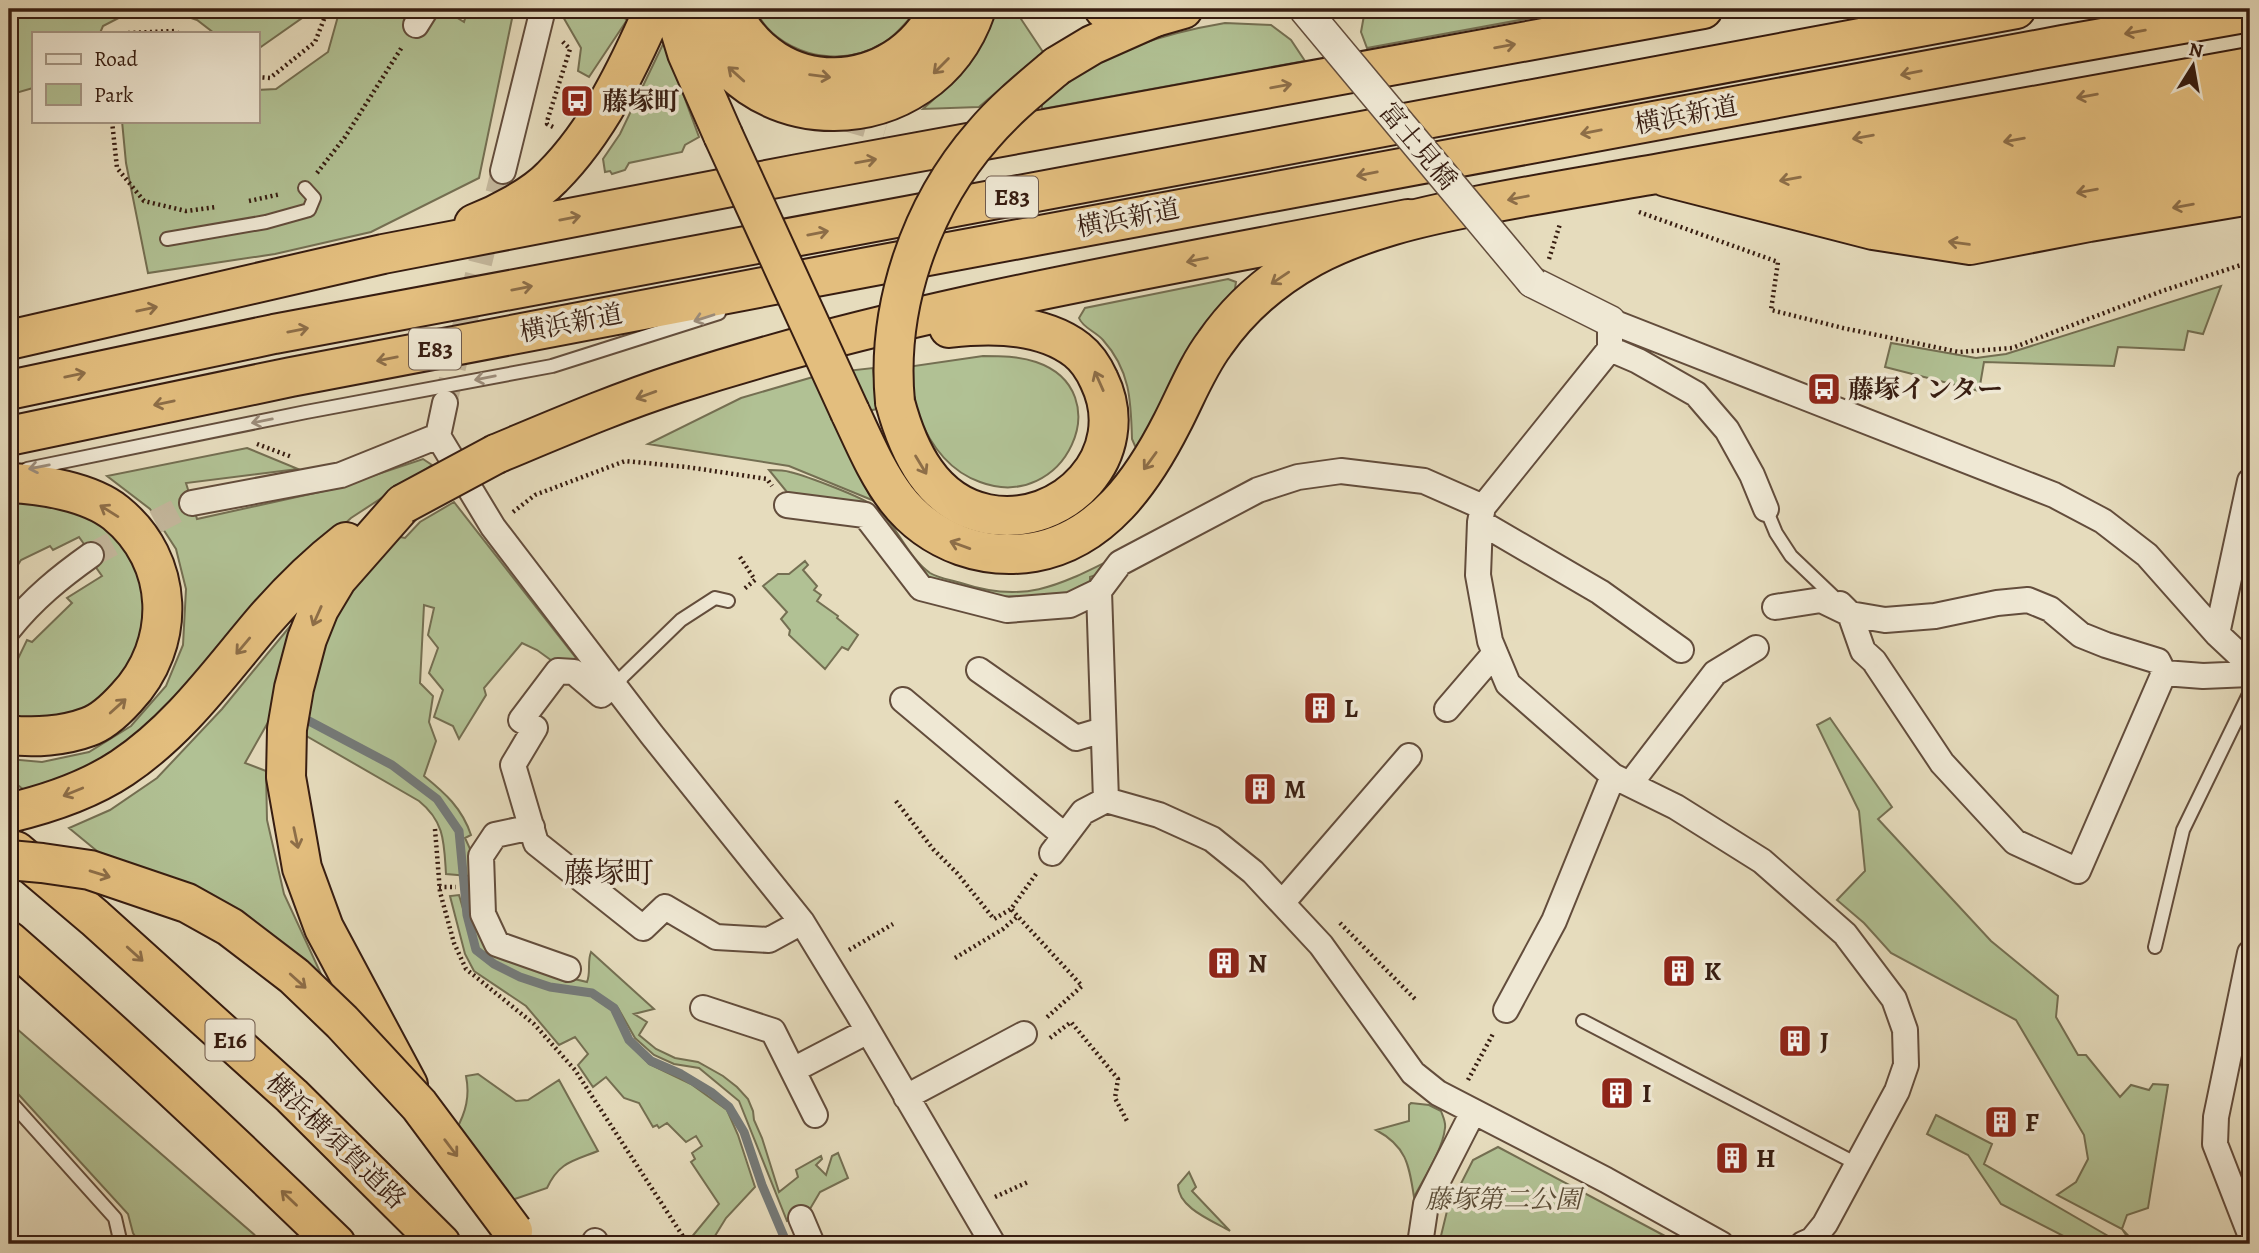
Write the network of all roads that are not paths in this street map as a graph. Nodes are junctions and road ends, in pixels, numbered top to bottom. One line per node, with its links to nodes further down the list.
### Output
1 (543, 9): 24 (street)
2 (675, 9): 29 (highway, one-way to 2, bridge)
3 (694, 9): 6 (highway, one-way to 3)
4 (731, 9): 5 (highway, one-way to 5)
5 (939, 9)
6 (976, 9)
7 (1104, 9): 13 (highway)
8 (1304, 9): 37 (street, 富士見橋, bridge)
9 (1617, 9): 15 (highway)
10 (1703, 9): 15 (highway)
11 (2016, 9): 40 (highway, 横浜新道 / E83, one-way to 11)
12 (2250, 12): 34 (highway, 横浜新道 / E83, one-way to 34)
13 (1169, 13): 39 (highway, one-way to 39, bridge)
14 (648, 22): 17 (lane); 30 (highway)
15 (1573, 33): 18 (highway, one-way to 15)
16 (2250, 66): 23 (highway, one-way to 23)
17 (599, 91)
18 (1214, 98): 20 (highway); 33 (highway, one-way to 18)
19 (2250, 98): 26 (highway, one-way to 26)
20 (887, 124)
21 (2250, 129): 28 (highway)
22 (2250, 162): 31 (highway, one-way to 31)
23 (1655, 174): 26 (highway); 29 (highway, one-way to 29)
24 (508, 181): 30 (lane)
25 (305, 188): 32 (lane)
26 (1720, 191): 28 (highway)
27 (2250, 195): 31 (highway, one-way to 31)
28 (1799, 212): 31 (highway)
29 (1408, 219): 39 (highway, one-way to 39)
30 (480, 222): 33 (highway)
31 (1873, 230)
32 (167, 239)
33 (383, 254): 38 (highway, one-way to 33)
34 (863, 268): 35 (lane); 42 (highway, 横浜新道 / E83, one-way to 42)
35 (759, 300)
36 (733, 309): 44 (lane, one-way to 44)
37 (1610, 335): 50 (street); 51 (street); 59 (street)
38 (9, 340)
39 (805, 345): 48 (highway, one-way to 48, bridge)
40 (9, 390)
41 (445, 403): 43 (street)
42 (9, 436)
43 (438, 436): 47 (street); 67 (street)
44 (9, 473)
45 (2250, 481): 59 (street)
46 (9, 483): 72 (highway, one-way to 46)
47 (192, 503)
48 (402, 504): 76 (highway, one-way to 76); 95 (highway, one-way to 95, bridge)
49 (787, 505): 53 (street)
50 (1766, 509): 54 (lane)
51 (1481, 514): 53 (street); 61 (street); 62 (street)
52 (91, 555): 58 (street)
53 (1099, 591): 71 (street)
54 (1833, 596): 57 (street)
55 (728, 601): 67 (lane)
56 (1775, 607): 57 (street)
57 (1850, 614): 65 (street); 65 (street)
58 (9, 629)
59 (2217, 635): 63 (street)
60 (1756, 648): 74 (street)
61 (1681, 650)
62 (1495, 653): 70 (street); 74 (street)
63 (2250, 665)
64 (979, 670): 71 (street)
65 (2164, 673): 66 (street)
66 (2250, 674)
67 (615, 684): 77 (street); 81 (street)
68 (2250, 692): 83 (lane)
69 (903, 700): 75 (street)
70 (1447, 709)
71 (1103, 730): 75 (street)
72 (9, 735)
73 (1409, 756): 80 (street)
74 (1622, 780): 88 (street); 99 (street)
75 (1107, 800): 80 (street)
76 (9, 813)
77 (532, 827): 81 (street); 86 (street)
78 (9, 845): 105 (highway, 横浜横須賀道路 / E16, one-way to 105)
79 (9, 860): 95 (highway, one-way to 95, bridge)
80 (1289, 894): 96 (street)
81 (802, 922): 90 (street)
82 (9, 941): 98 (highway)
83 (2155, 947)
84 (2250, 953): 101 (street)
85 (9, 966): 98 (highway)
86 (568, 969)
87 (703, 1008): 92 (street)
88 (1506, 1010)
89 (1583, 1021): 99 (lane)
90 (868, 1031): 92 (street); 93 (street)
91 (1024, 1034): 93 (street)
92 (793, 1070): 97 (street)
93 (906, 1097): 107 (street)
94 (9, 1100): 103 (lane)
95 (419, 1105): 102 (highway, one-way to 102, bridge)
96 (1473, 1112): 108 (street); 109 (street)
97 (815, 1115)
98 (242, 1152): 104 (highway, one-way to 98)
99 (1857, 1164): 110 (street)
100 (801, 1218): 106 (street)
101 (2250, 1234)
102 (518, 1238)
103 (121, 1244)
104 (336, 1244)
105 (441, 1244)
106 (812, 1244)
107 (993, 1244)
108 (1420, 1244)
109 (1721, 1244)
110 (1803, 1244)

